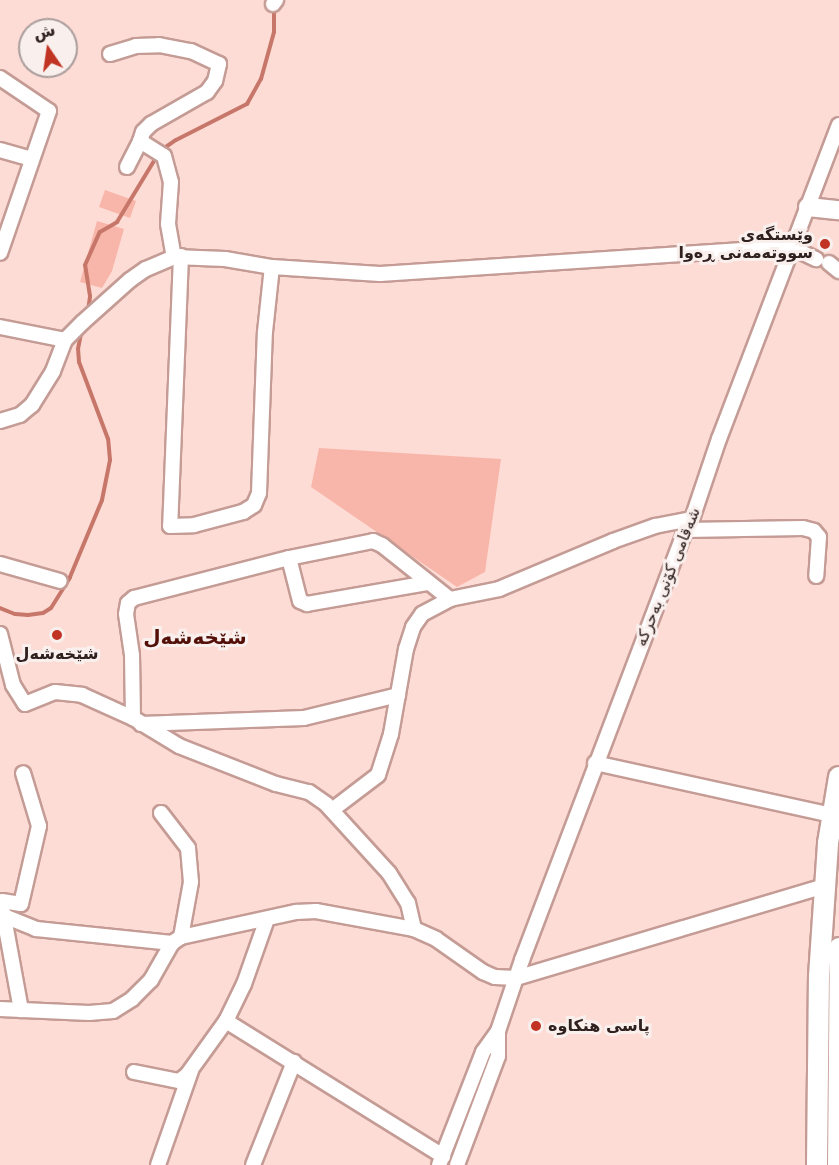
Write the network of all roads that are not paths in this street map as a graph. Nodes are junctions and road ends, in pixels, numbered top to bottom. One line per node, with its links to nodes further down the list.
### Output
1 (110, 54): 4 (street)
2 (0, 78): 6 (street)
3 (839, 125): 8 (street, شەقامی کۆنی بەحرکە)
4 (140, 141): 7 (street); 13 (street)
5 (0, 150): 6 (street)
6 (32, 159): 10 (street)
7 (127, 167)
8 (808, 207): 9 (main road); 11 (street, شەقامی کۆنی بەحرکە)
9 (839, 210)
10 (3, 233): 12 (street)
11 (791, 247): 14 (street); 15 (street); 19 (street, شەقامی کۆنی بەحرکە)
12 (0, 253)
13 (178, 257): 15 (street); 15 (street); 17 (street)
14 (828, 264)
15 (272, 267)
16 (0, 327): 17 (street)
17 (65, 340): 18 (street)
18 (0, 421)
19 (689, 524): 22 (street); 25 (street); 30 (street, شەقامی کۆنی بەحرکە)
20 (289, 558): 24 (street); 24 (street); 29 (street)
21 (0, 564): 23 (street)
22 (816, 576)
23 (60, 581)
24 (427, 583): 25 (street)
25 (450, 599): 28 (street)
26 (0, 634): 27 (street)
27 (7, 686): 29 (street)
28 (398, 694): 29 (street); 33 (street)
29 (137, 721): 33 (street)
30 (596, 763): 35 (street); 43 (street, شەقامی کۆنی بەحرکە)
31 (23, 773): 37 (street)
32 (839, 777): 35 (highway)
33 (332, 810): 40 (street)
34 (161, 813): 41 (street)
35 (832, 815): 36 (highway)
36 (825, 886): 43 (street); 55 (highway)
37 (1, 898): 38 (street)
38 (4, 916): 41 (street); 45 (street)
39 (267, 919): 40 (street); 41 (street); 46 (street)
40 (414, 929): 43 (street)
41 (177, 940): 45 (street)
42 (839, 947): 56 (main road)
43 (516, 978): 47 (street, شەقامی کۆنی بەحرکە)
44 (0, 1009): 45 (street)
45 (21, 1010)
46 (226, 1022): 48 (street); 49 (street)
47 (498, 1031): 51 (street, شەقامی کۆنی بەحرکە); 54 (street, شەقامی کۆنی بەحرکە)
48 (294, 1062): 51 (street); 53 (street)
49 (192, 1067): 50 (street); 52 (street)
50 (134, 1072)
51 (441, 1160)
52 (158, 1165)
53 (253, 1165)
54 (457, 1165)
55 (818, 1165)
56 (837, 1165)

